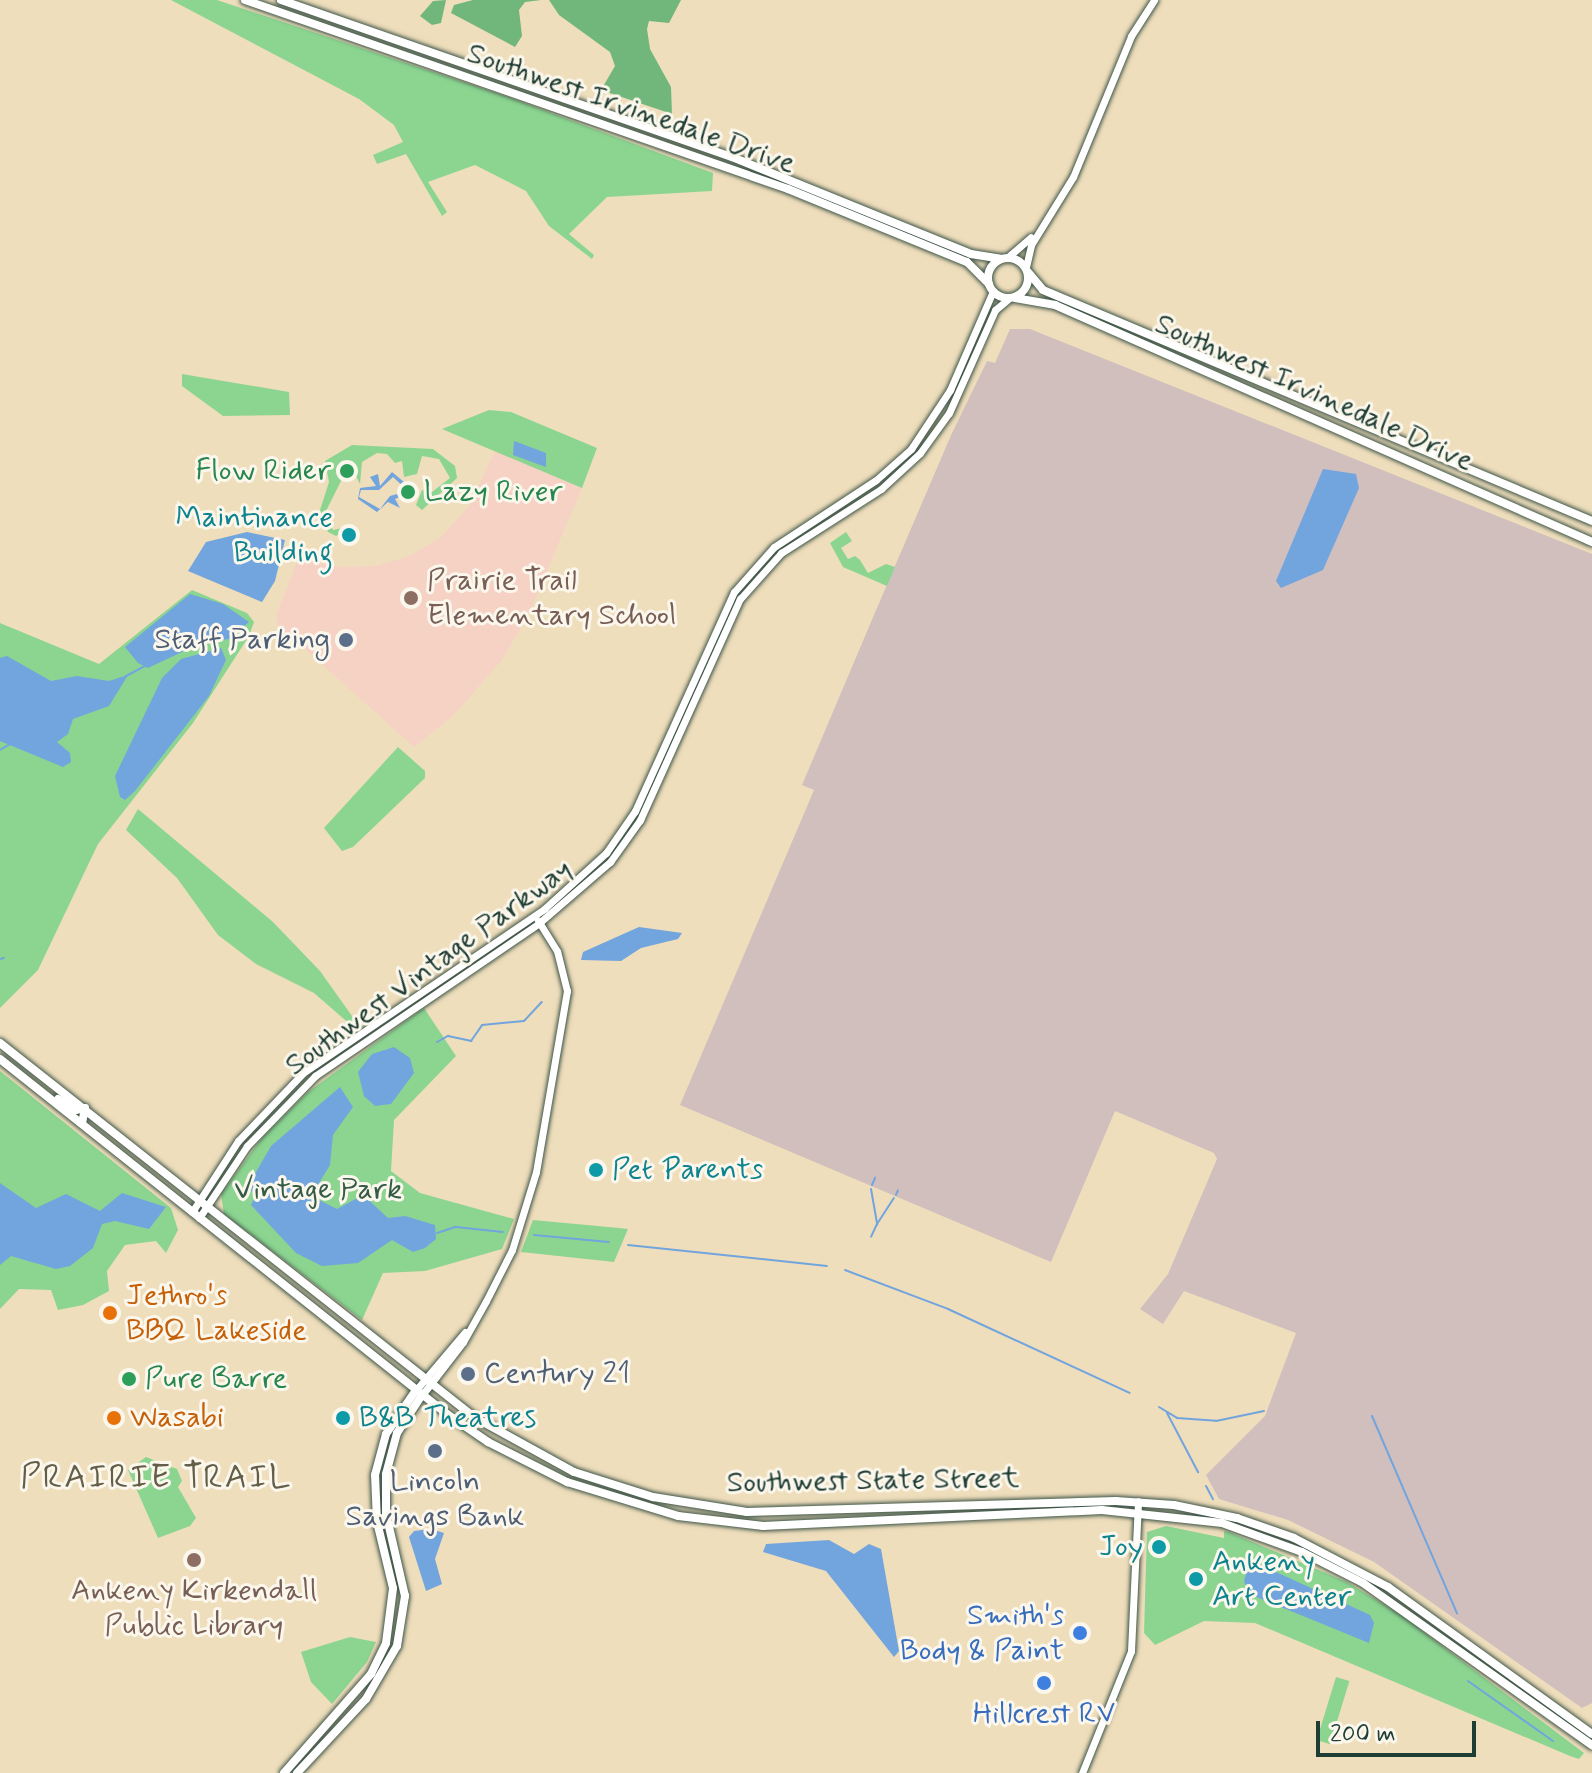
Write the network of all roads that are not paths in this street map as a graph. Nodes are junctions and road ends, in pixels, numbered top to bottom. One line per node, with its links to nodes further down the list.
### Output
1 (245, 0): 5 (main road, Southwest Irvinedale Drive)
2 (281, 0): 4 (main road, Southwest Irvinedale Drive)
3 (1154, 0): 6 (street)
4 (444, 57): 5 (main road); 7 (main road, Southwest Irvinedale Drive)
5 (440, 68): 9 (main road, Southwest Irvinedale Drive)
6 (1049, 217): 7 (street); 8 (street)
7 (1004, 258): 8 (main road, Southwest Irvinedale Drive); 9 (main road)
8 (1027, 269): 10 (main road); 11 (main road, Southwest Irvinedale Drive)
9 (991, 288): 10 (main road, Southwest Irvinedale Drive); 13 (street, Southwest Vintage Parkway)
10 (1011, 298): 12 (main road, Southwest Irvinedale Drive); 14 (street, Southwest Vintage Parkway)
11 (1592, 521)
12 (1592, 542)
13 (534, 916): 14 (street); 20 (street, Southwest Vintage Parkway)
14 (539, 923): 20 (street, Southwest Vintage Parkway); 22 (street)
15 (0, 1043): 18 (main road, Southwest State Street)
16 (0, 1059): 17 (main road, Southwest State Street)
17 (26, 1079): 18 (main road); 19 (main road, Southwest State Street)
18 (85, 1108): 19 (main road); 20 (main road, Southwest State Street)
19 (82, 1124): 21 (main road, Southwest State Street)
20 (202, 1203): 21 (street, Southwest Vintage Parkway); 22 (main road, Southwest State Street)
21 (195, 1215): 23 (main road, Southwest State Street)
22 (428, 1382): 23 (street); 24 (main road, Southwest State Street)
23 (419, 1392): 24 (main road, Southwest State Street); 27 (main road); 28 (main road)
24 (1138, 1506): 25 (main road, Southwest State Street); 26 (main road, Southwest State Street); 29 (street)
25 (1592, 1734)
26 (1592, 1745)
27 (284, 1773)
28 (297, 1773)
29 (1082, 1773)

